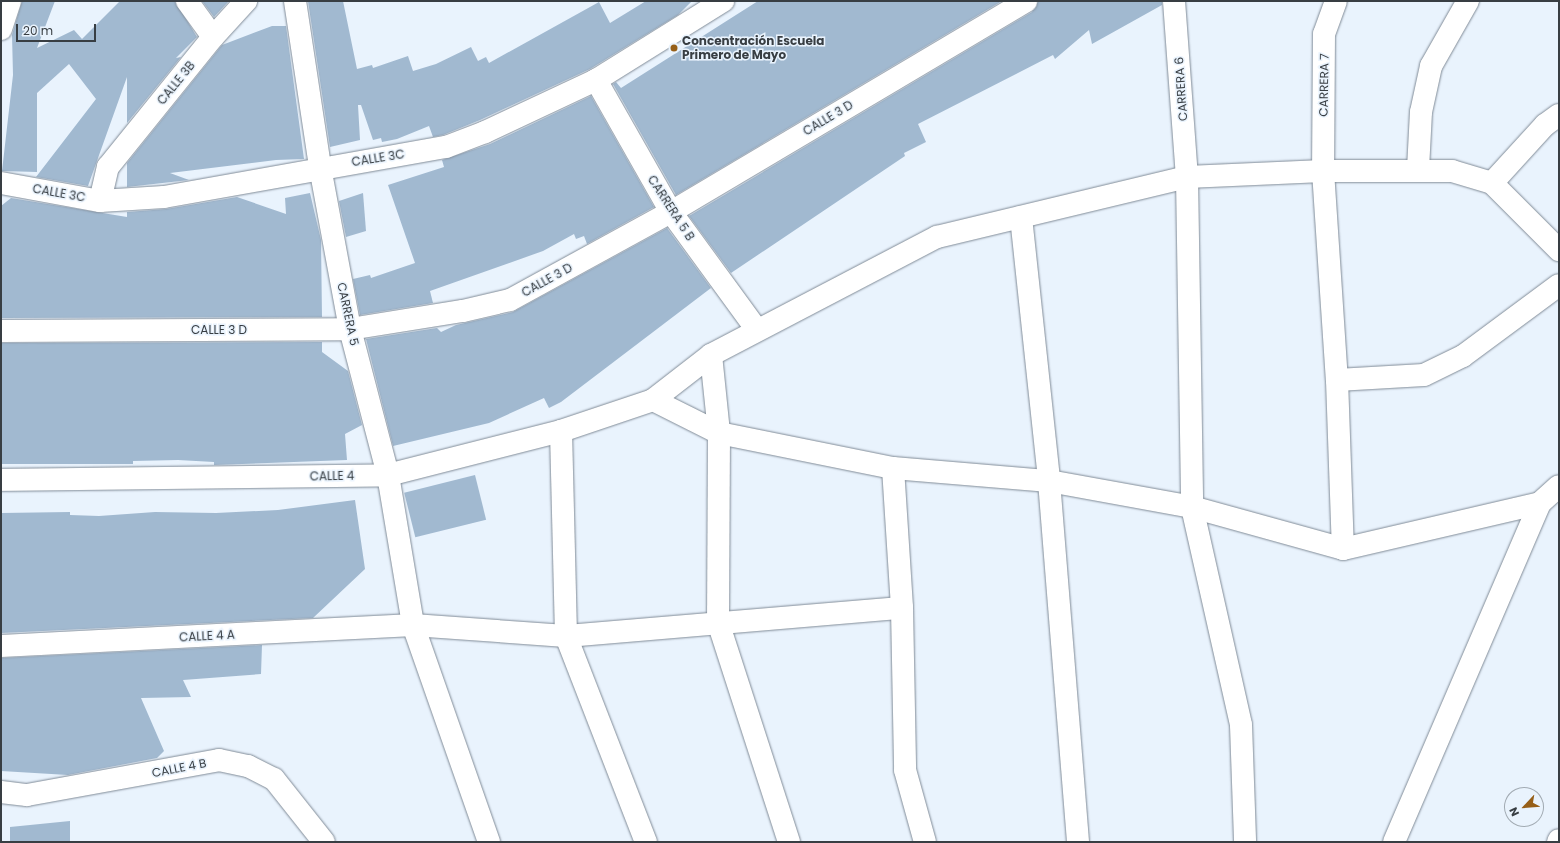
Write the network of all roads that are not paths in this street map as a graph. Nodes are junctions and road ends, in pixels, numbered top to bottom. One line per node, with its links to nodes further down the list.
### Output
1 (10, 1): 10 (street)
2 (187, 1): 11 (street)
3 (246, 1): 11 (street, CALLE 3B)
4 (295, 1): 14 (street, CARRERA 5)
5 (723, 1): 12 (street, CALLE 3C)
6 (1026, 1): 21 (street, CALLE 3 D)
7 (1174, 1): 17 (street, CARRERA 6)
8 (1336, 1): 16 (street, CARRERA 7)
9 (1468, 1): 15 (street)
10 (1, 29)
11 (213, 37): 20 (street, CALLE 3B)
12 (596, 80): 14 (street, CALLE 3C); 21 (street, CARRERA 5 B)
13 (1559, 115): 18 (street)
14 (320, 167): 20 (street, CALLE 3C); 25 (street, CARRERA 5)
15 (1418, 169): 16 (street, CALLE 4); 18 (street, CALLE 4)
16 (1323, 171): 17 (street, CALLE 4); 29 (street, CARRERA 7)
17 (1187, 178): 22 (street, CALLE 4); 39 (street, CARRERA 6)
18 (1492, 183): 23 (street)
19 (1, 184): 20 (street, CALLE 3C)
20 (100, 201)
21 (671, 212): 25 (street, CALLE 3 D); 26 (street, CARRERA 5 B)
22 (1021, 217): 26 (street, CALLE 4); 36 (street)
23 (1559, 250)
24 (1559, 285): 29 (street)
25 (350, 329): 27 (street, CALLE 3 D); 34 (street, CARRERA 5)
26 (757, 330): 28 (street, CALLE 4)
27 (1, 331)
28 (711, 355): 30 (street, CALLE 4); 32 (street)
29 (1337, 380): 40 (street, CARRERA 7)
30 (653, 400): 31 (street, CALLE 4); 32 (street)
31 (561, 431): 34 (street, CALLE 4); 44 (street)
32 (719, 433): 33 (street); 42 (street)
33 (893, 468): 36 (street); 41 (street)
34 (388, 475): 35 (street, CALLE 4); 43 (street, CARRERA 5)
35 (1, 480)
36 (1049, 481): 39 (street); 52 (street)
37 (1559, 486): 38 (street)
38 (1540, 503): 40 (street); 54 (street)
39 (1192, 507): 40 (street); 53 (street, CARRERA 6)
40 (1343, 549)
41 (902, 608): 42 (street, CALLE 4 A); 51 (street)
42 (718, 622): 44 (street, CALLE 4 A); 50 (street)
43 (412, 625): 44 (street, CALLE 4 A); 45 (street, CALLE 4 A); 48 (street, CARRERA 5)
44 (566, 636): 49 (street)
45 (1, 646)
46 (1, 792): 47 (street, CALLE 4 B)
47 (324, 842)
48 (489, 842)
49 (646, 842)
50 (789, 842)
51 (925, 842)
52 (1078, 842)
53 (1245, 842)
54 (1394, 842)

